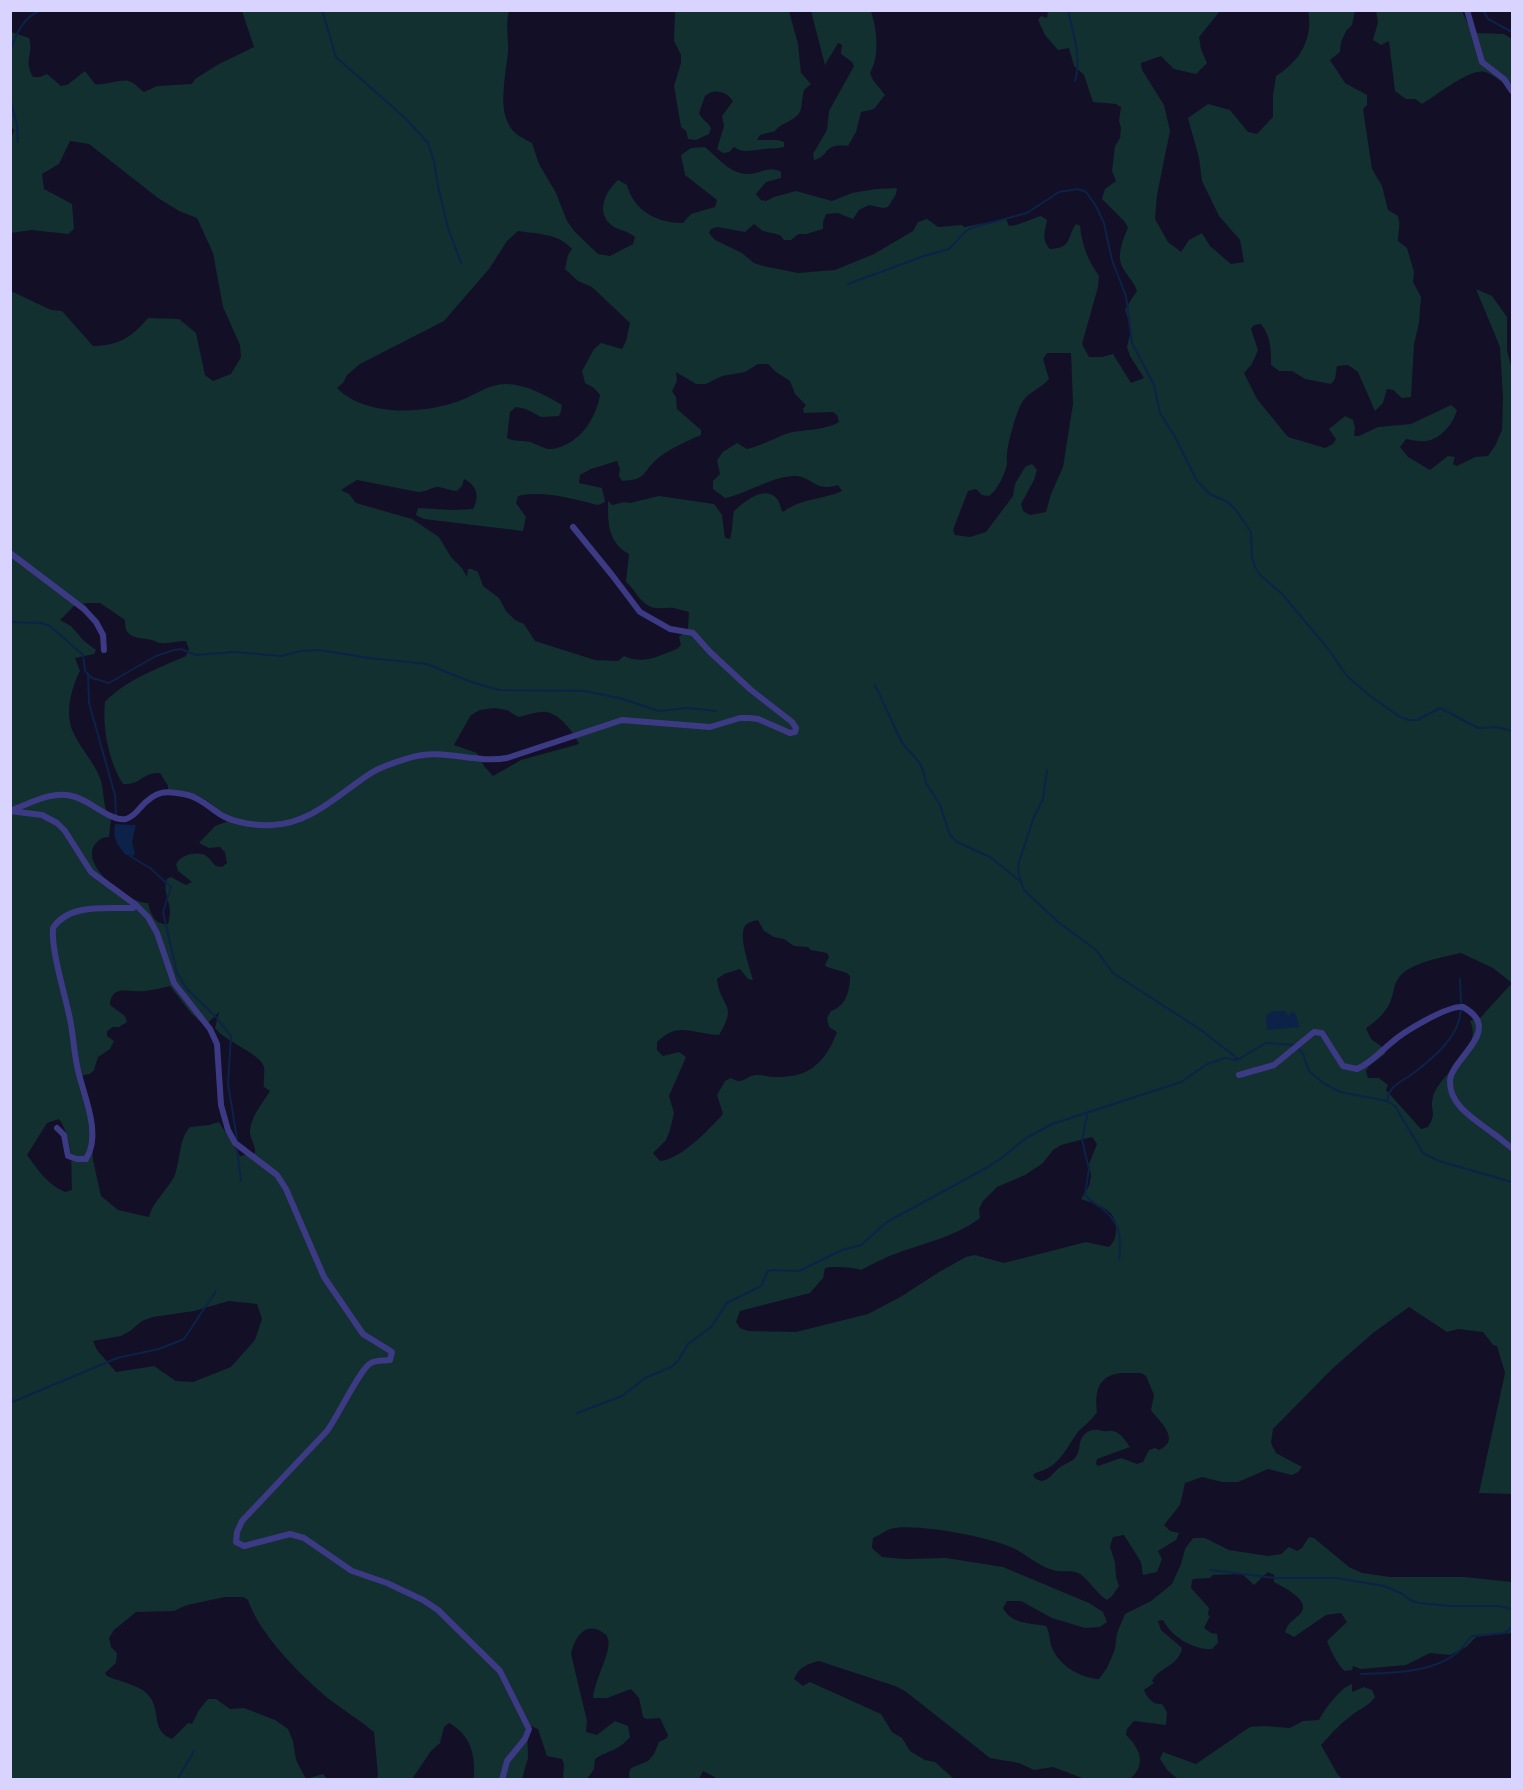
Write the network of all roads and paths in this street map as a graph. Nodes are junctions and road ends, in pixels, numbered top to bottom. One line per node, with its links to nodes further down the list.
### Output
1 (1467, 10): 2 (street)
2 (1512, 91)
3 (573, 527): 6 (street)
4 (10, 553): 5 (street)
5 (104, 650)
6 (11, 811): 7 (street)
7 (136, 905): 9 (street); 11 (street)
8 (1239, 1075): 10 (street)
9 (57, 1128)
10 (1512, 1148)
11 (502, 1779)

